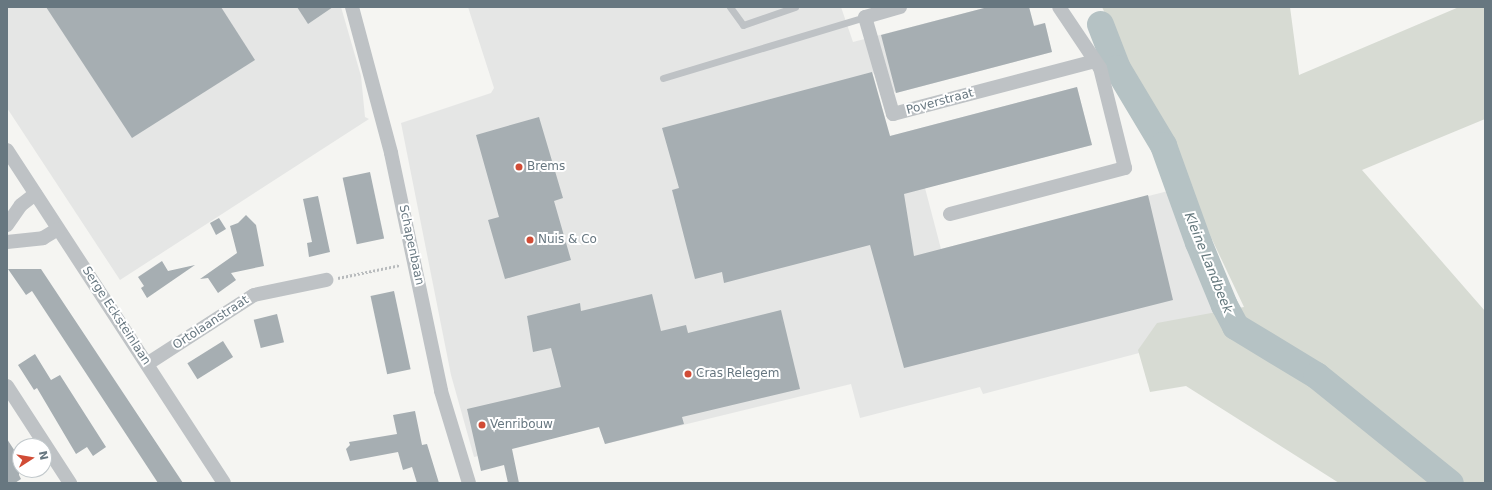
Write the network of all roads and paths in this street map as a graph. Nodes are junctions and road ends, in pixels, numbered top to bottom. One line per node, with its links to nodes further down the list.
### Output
1 (352, 7): 15 (street, Schapenbaan)
2 (730, 7): 3 (lane)
3 (795, 7)
4 (900, 7): 6 (street)
5 (1059, 7): 7 (street)
6 (865, 17): 7 (street, Poverstraat); 8 (lane)
7 (1095, 61): 11 (street)
8 (663, 78)
9 (7, 150): 10 (street, Serge Ecksteinlaan)
10 (35, 194): 12 (street); 13 (street, Serge Ecksteinlaan)
11 (950, 214)
12 (7, 225)
13 (58, 229): 14 (street); 17 (street, Serge Ecksteinlaan)
14 (7, 242)
15 (414, 263): 16 (path); 21 (street, Schapenbaan)
16 (326, 280): 17 (street, Ortolaanstraat)
17 (147, 364): 20 (street, Serge Ecksteinlaan)
18 (7, 386): 19 (street)
19 (70, 483)
20 (224, 483)
21 (469, 483)

